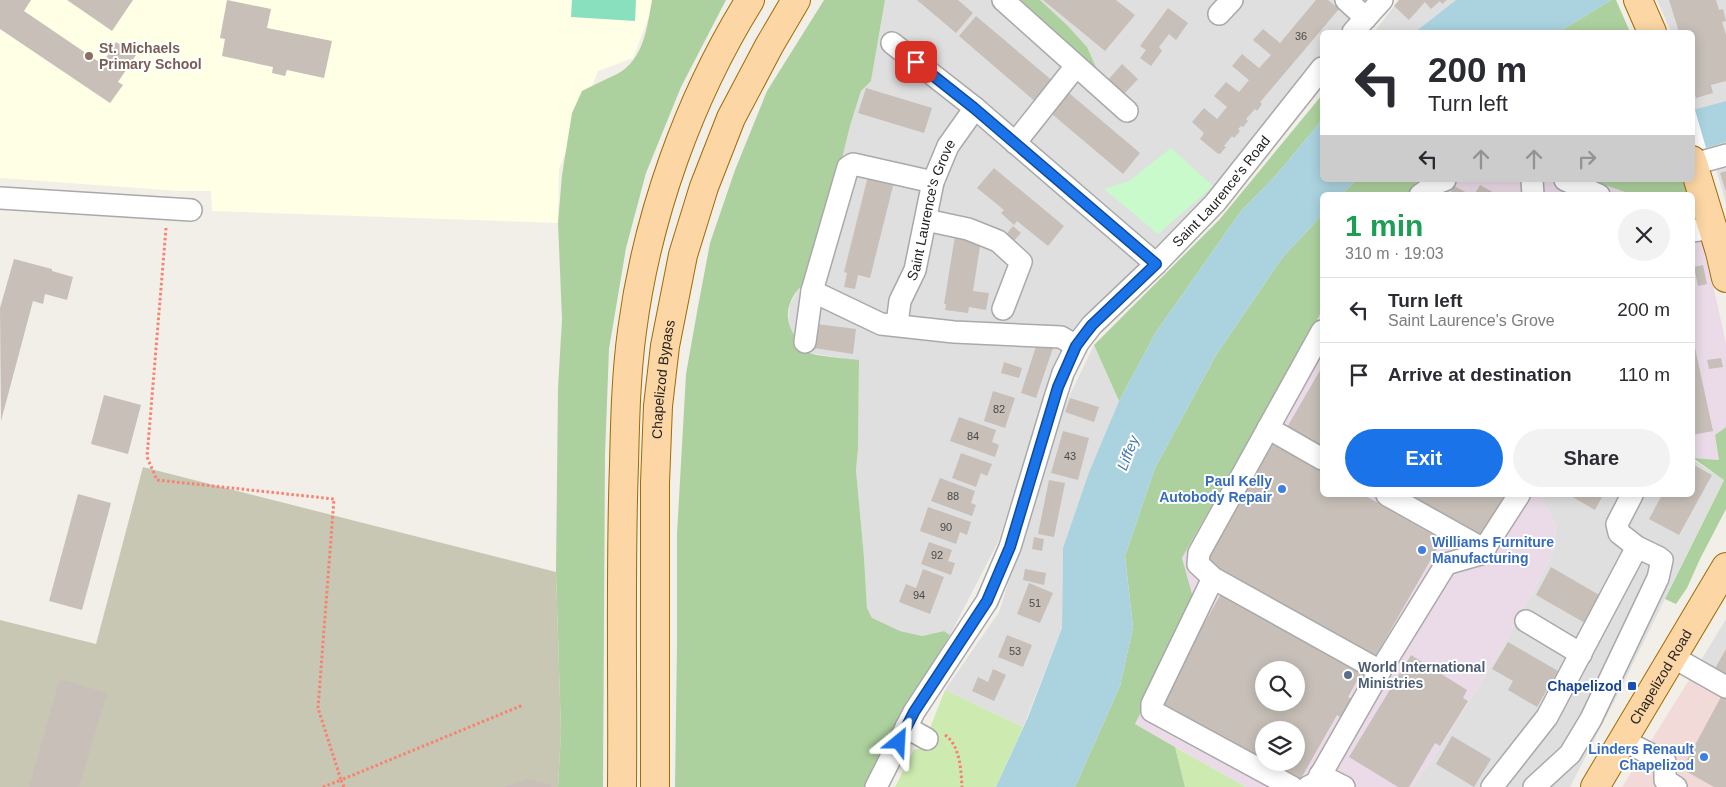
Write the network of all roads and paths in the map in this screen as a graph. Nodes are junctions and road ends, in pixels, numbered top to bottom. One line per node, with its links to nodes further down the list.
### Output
1 (750, 0): 58 (main road)
2 (796, 0): 59 (main road, Chapelizod Bypass)
3 (1003, 0): 10 (street)
4 (1346, 0): 7 (street)
5 (1382, 0): 7 (street)
6 (1638, 0): 8 (main road)
7 (1360, 25)
8 (1651, 30)
9 (892, 43): 12 (street)
10 (1076, 66): 13 (street); 14 (street)
11 (1320, 71): 28 (street, Saint Laurence's Road)
12 (974, 108): 14 (street); 18 (street, Saint Laurence's Grove)
13 (1127, 111)
14 (1015, 143): 28 (street)
15 (1726, 155): 16 (street)
16 (1695, 162)
17 (1695, 175): 27 (main road)
18 (933, 182): 26 (street, Saint Laurence's Grove); 30 (street)
19 (1440, 182): 21 (street)
20 (1570, 182): 22 (street)
21 (1424, 192)
22 (1592, 192)
23 (0, 198): 24 (street)
24 (168, 209): 25 (street); 54 (path)
25 (191, 210)
26 (926, 220): 31 (street); 32 (street, Saint Laurence's Grove)
27 (1703, 229): 29 (main road)
28 (1156, 264): 35 (street, Saint Laurence's Road)
29 (1726, 278)
30 (812, 291): 34 (street); 35 (street)
31 (1003, 309)
32 (898, 316)
33 (1320, 335): 36 (street)
34 (805, 342)
35 (1076, 346): 51 (street, Saint Laurence's Road)
36 (1268, 428): 37 (street); 44 (street)
37 (1320, 458)
38 (1390, 497): 42 (street)
39 (1518, 497): 42 (street)
40 (1631, 497): 41 (street)
41 (1637, 547): 46 (street); 65 (street)
42 (1485, 550): 48 (street)
43 (1726, 567): 47 (main road, Chapelizod Road)
44 (1213, 578): 48 (street); 62 (street)
45 (1526, 621): 46 (street)
46 (1581, 654): 64 (street)
47 (1672, 657): 49 (street); 53 (main road, Chapelizod Road)
48 (1380, 671): 55 (street)
49 (1726, 687)
50 (523, 705): 54 (path)
51 (906, 727): 52 (street); 60 (street, Saint Laurence's Road)
52 (934, 735): 61 (path)
53 (1623, 740): 66 (main road, Chapelizod Road); 67 (street)
54 (341, 780): 56 (path); 57 (path)
55 (1314, 781): 63 (street)
56 (323, 787)
57 (344, 787)
58 (622, 787)
59 (654, 787)
60 (876, 787)
61 (962, 787)
62 (1292, 787)
63 (1344, 787)
64 (1492, 787)
65 (1534, 787)
66 (1595, 787)
67 (1676, 787)

